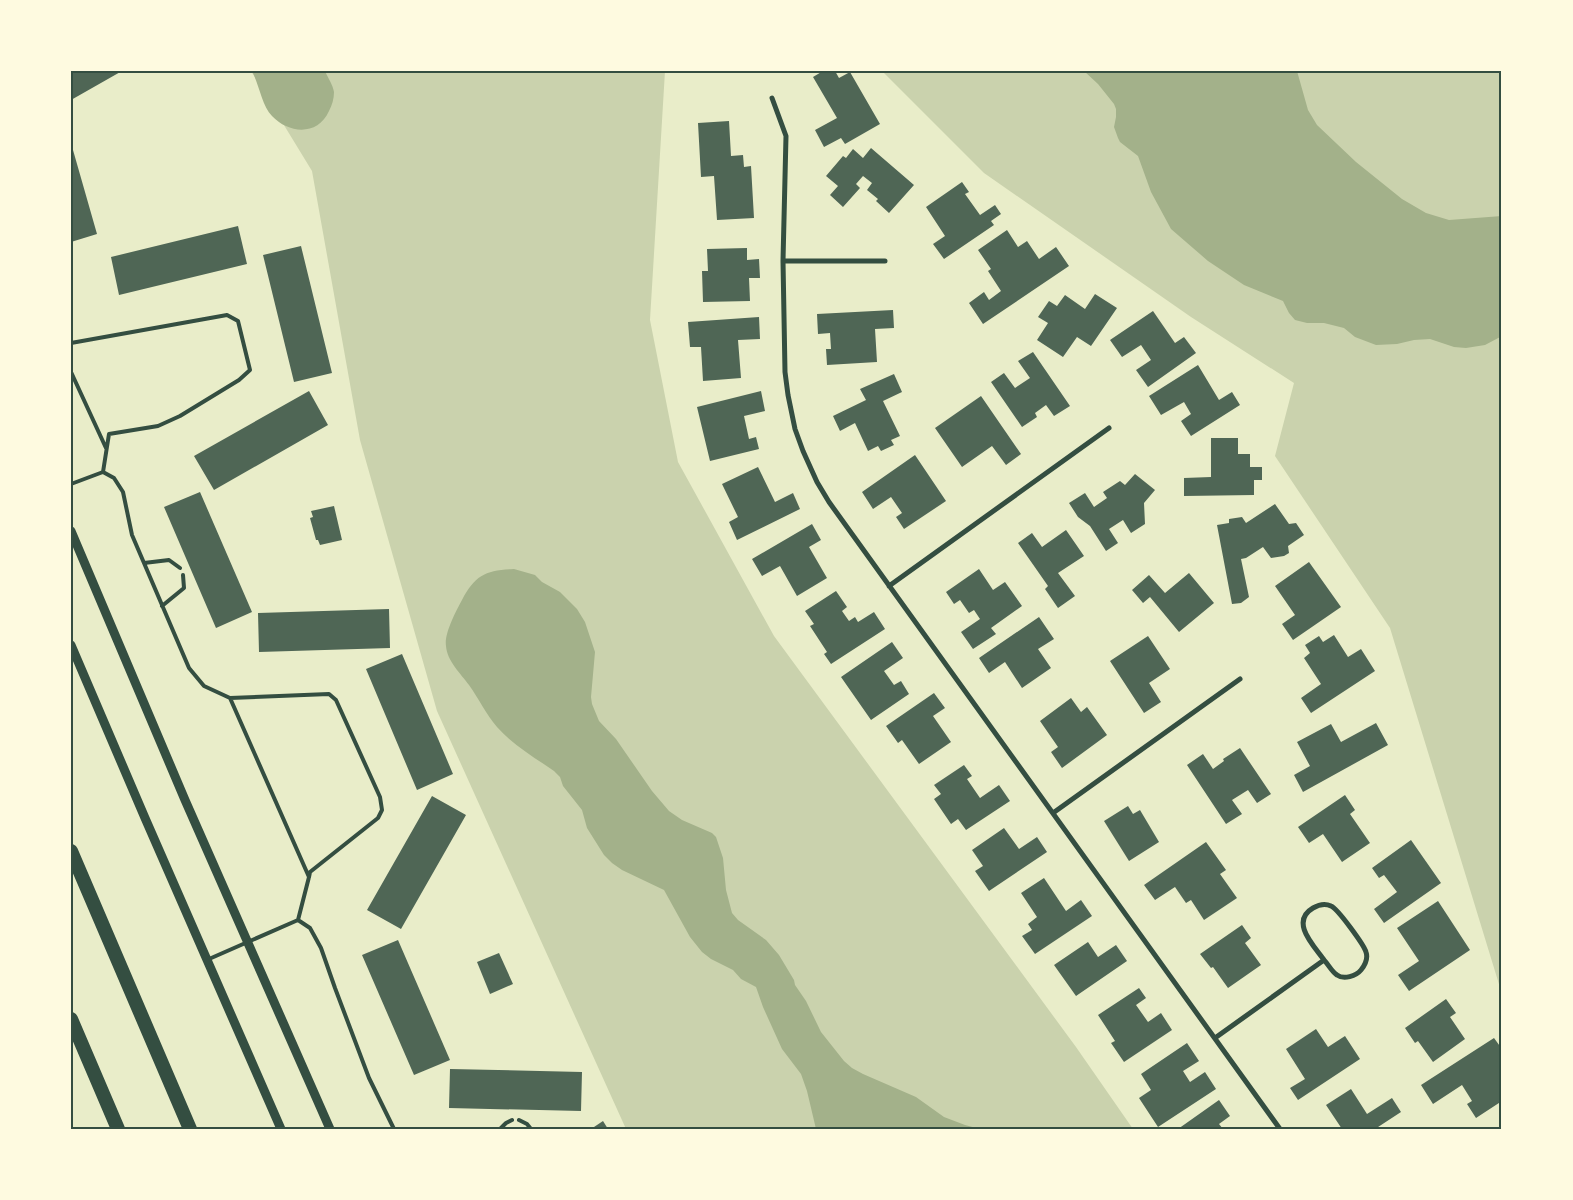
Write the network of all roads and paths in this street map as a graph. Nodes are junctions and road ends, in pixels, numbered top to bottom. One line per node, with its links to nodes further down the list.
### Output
1 (772, 98): 3 (street)
2 (885, 260): 3 (street)
3 (783, 261): 14 (street)
4 (71, 342): 7 (lane)
5 (71, 372): 7 (lane)
6 (1109, 428): 14 (street)
7 (106, 448): 8 (lane)
8 (103, 472): 9 (lane); 11 (lane)
9 (71, 484)
10 (71, 531): 23 (street)
11 (144, 564): 12 (lane); 15 (lane)
12 (180, 568)
13 (183, 574): 15 (lane)
14 (889, 586): 19 (street)
15 (162, 606): 18 (lane)
16 (71, 645): 24 (street)
17 (1240, 679): 19 (street)
18 (230, 698): 21 (lane); 21 (lane)
19 (1053, 813): 27 (street)
20 (71, 851): 31 (highway)
21 (309, 877): 22 (lane)
22 (298, 920): 23 (lane); 34 (lane)
23 (248, 943): 24 (lane); 33 (street)
24 (207, 960): 32 (street)
25 (1324, 960): 25 (street); 27 (street)
26 (71, 1019): 30 (highway)
27 (1215, 1038): 37 (street)
28 (512, 1120): 35 (lane)
29 (519, 1120): 36 (lane)
30 (118, 1129)
31 (190, 1129)
32 (281, 1129)
33 (330, 1129)
34 (394, 1129)
35 (500, 1129)
36 (531, 1129)
37 (1280, 1129)

